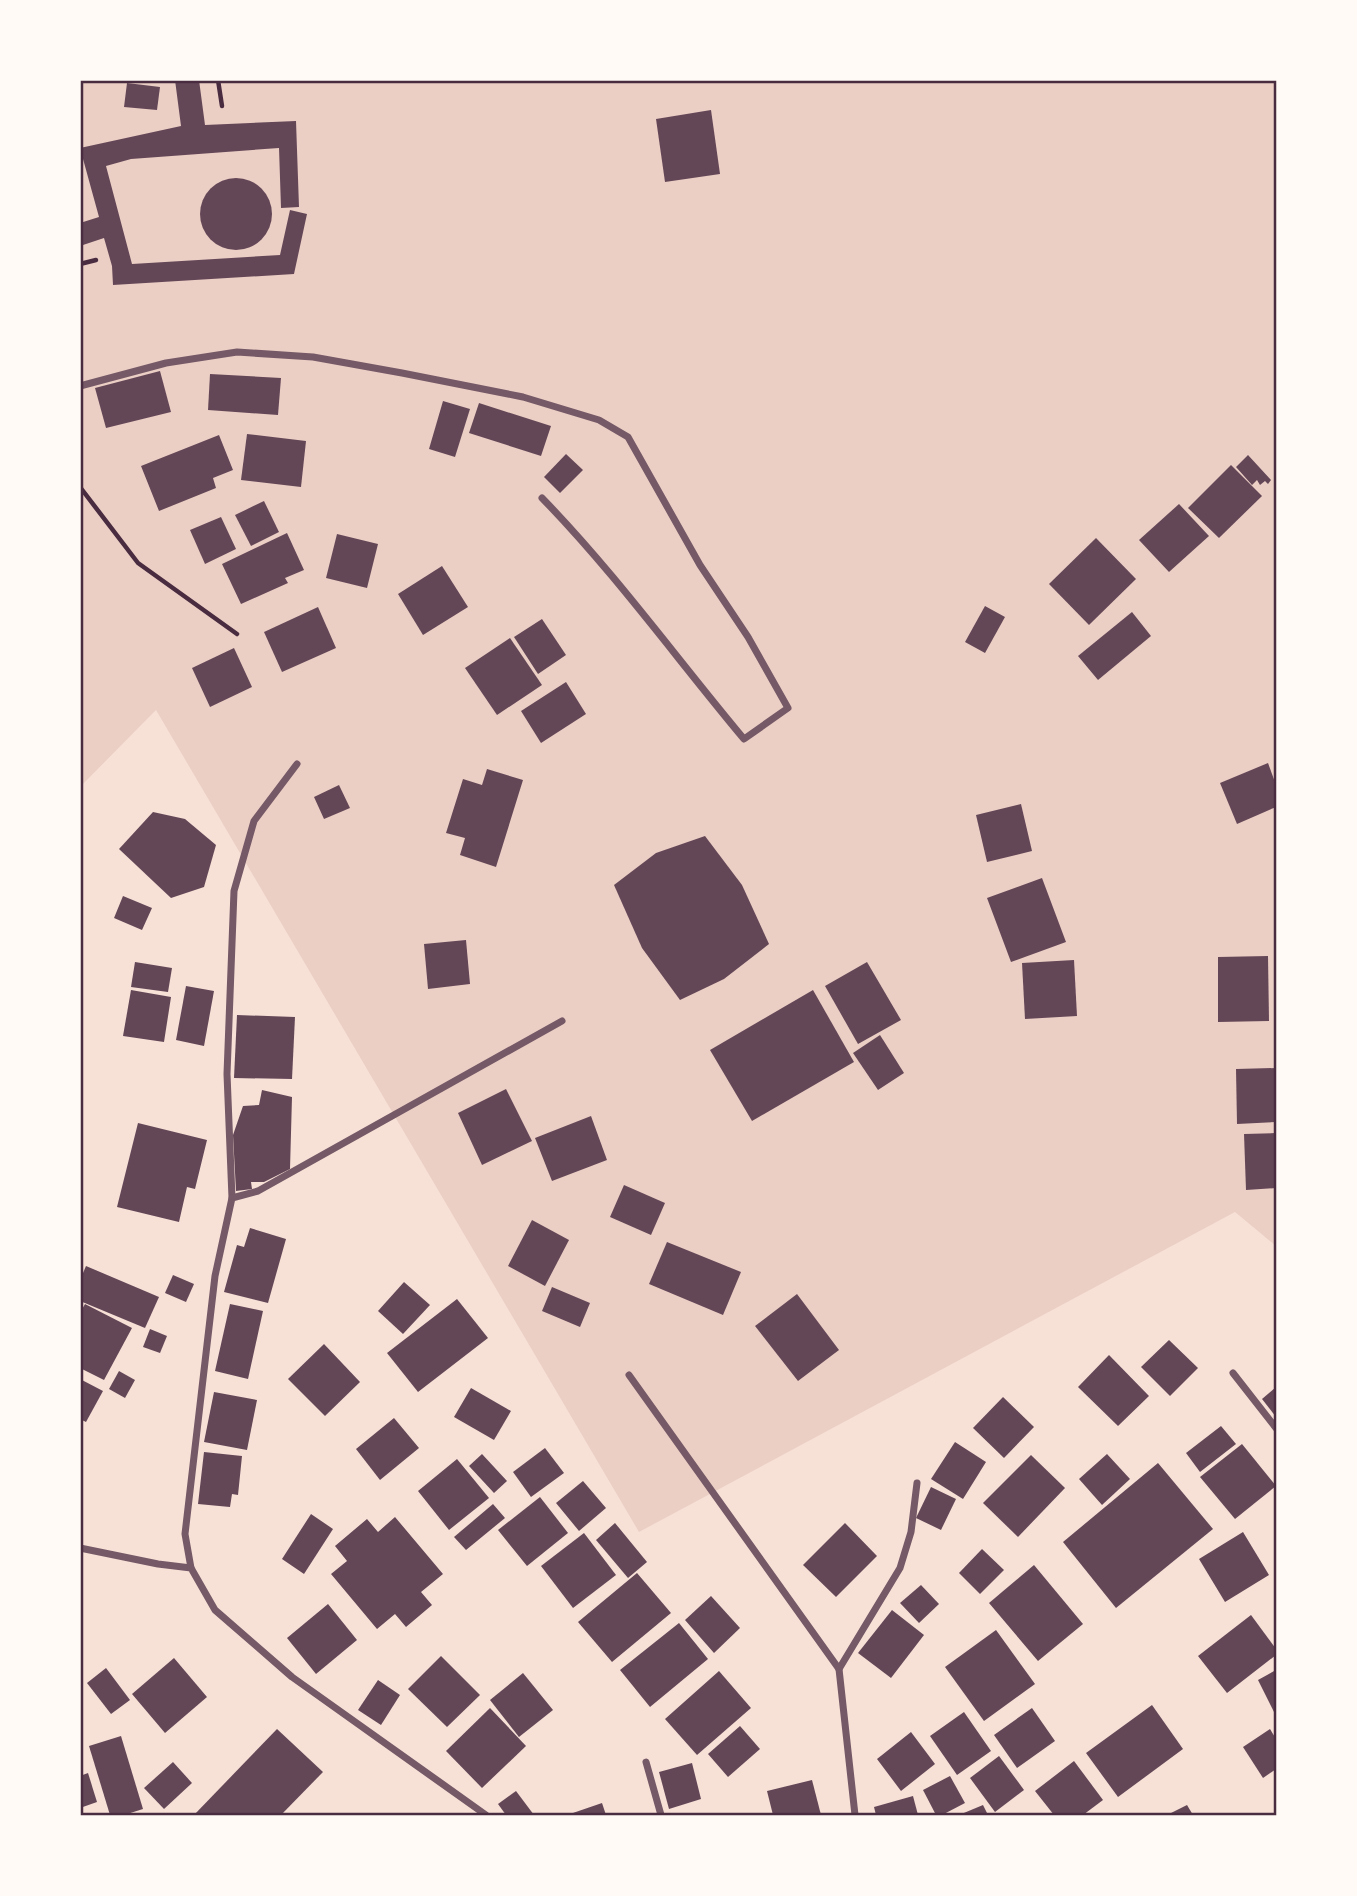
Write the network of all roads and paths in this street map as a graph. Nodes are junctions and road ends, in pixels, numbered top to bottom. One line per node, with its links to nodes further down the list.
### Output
1 (218, 80): 2 (path)
2 (222, 106)
3 (96, 260): 4 (path)
4 (80, 264)
5 (80, 386): 7 (street)
6 (80, 487): 8 (path)
7 (542, 498)
8 (237, 634)
9 (297, 764): 11 (street)
10 (562, 1021): 11 (street)
11 (232, 1198): 17 (street)
12 (1233, 1373): 14 (street)
13 (629, 1376): 18 (street)
14 (1276, 1428)
15 (917, 1483): 18 (street)
16 (80, 1548): 17 (street)
17 (191, 1569): 20 (street)
18 (839, 1669): 22 (street)
19 (646, 1762): 21 (street)
20 (486, 1815)
21 (661, 1815)
22 (856, 1815)

